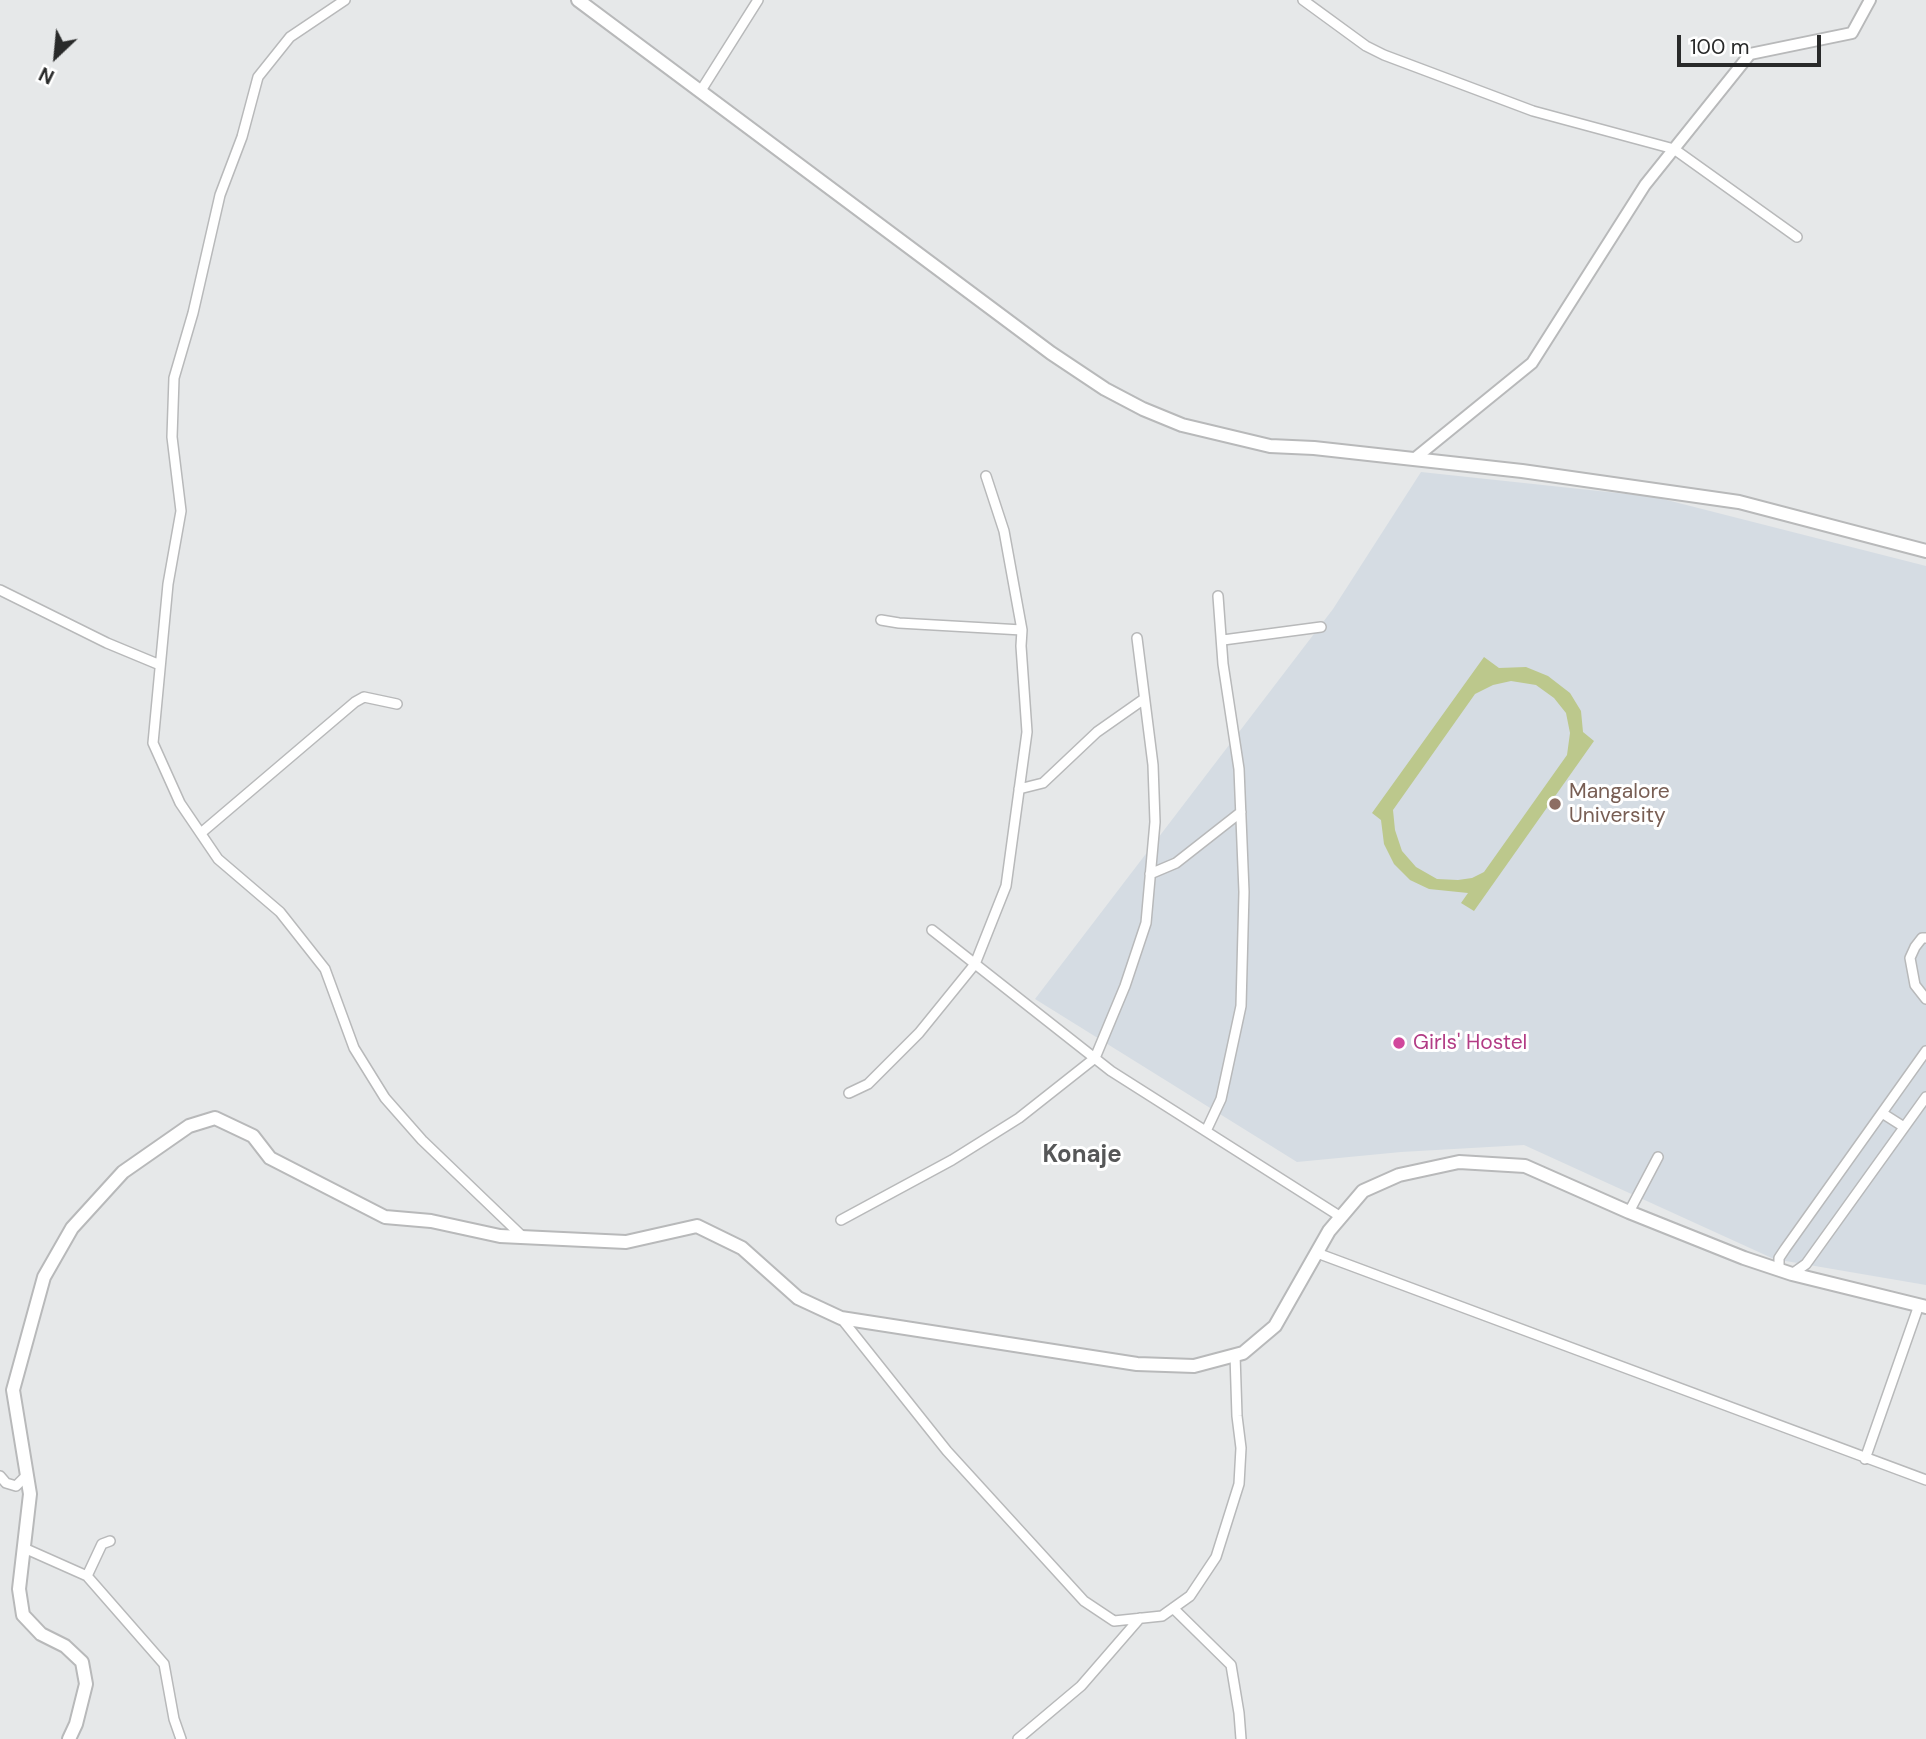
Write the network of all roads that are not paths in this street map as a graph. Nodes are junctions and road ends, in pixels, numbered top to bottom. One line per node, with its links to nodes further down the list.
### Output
1 (345, 0): 19 (street)
2 (578, 0): 6 (main road)
3 (758, 0): 6 (street)
4 (1303, 0): 7 (street)
5 (1870, 0): 7 (street)
6 (700, 92): 9 (main road)
7 (1674, 149): 8 (street); 9 (street)
8 (1797, 237)
9 (1414, 459): 11 (main road)
10 (986, 476): 16 (street)
11 (1926, 551)
12 (0, 590): 19 (street)
13 (1218, 596): 18 (street)
14 (881, 620): 16 (street)
15 (1321, 627): 18 (street)
16 (1022, 630): 22 (street)
17 (1137, 638): 20 (street)
18 (1223, 640): 23 (street)
19 (160, 665): 24 (street)
20 (1144, 699): 22 (street); 25 (street)
21 (397, 704): 24 (street)
22 (1019, 789): 28 (street)
23 (1241, 812): 25 (street); 36 (street)
24 (201, 833): 41 (street)
25 (1150, 874): 31 (street)
26 (932, 930): 28 (street)
27 (1926, 938): 29 (street)
28 (975, 964): 31 (street); 32 (street)
29 (1926, 999)
30 (1926, 1051): 34 (street)
31 (1095, 1058): 36 (street); 40 (street)
32 (849, 1093)
33 (1926, 1097): 35 (street)
34 (1882, 1113): 35 (street); 43 (street)
35 (1904, 1128): 44 (street)
36 (1206, 1131): 39 (street)
37 (1658, 1157): 38 (street)
38 (1629, 1212): 39 (main road); 43 (main road)
39 (1341, 1217): 42 (main road)
40 (841, 1220)
41 (523, 1237): 46 (main road); 49 (main road)
42 (1317, 1253): 47 (main road); 48 (street)
43 (1779, 1269): 44 (main road)
44 (1792, 1274): 45 (main road)
45 (1922, 1306): 48 (street)
46 (841, 1318): 47 (main road); 56 (street)
47 (1235, 1355): 55 (street)
48 (1865, 1459): 51 (street)
49 (27, 1475): 50 (street); 53 (main road)
50 (0, 1476)
51 (1926, 1480)
52 (110, 1541): 54 (street)
53 (24, 1548): 54 (street); 57 (main road)
54 (88, 1576): 58 (street)
55 (1173, 1608): 56 (street); 60 (street)
56 (1140, 1618): 59 (street)
57 (69, 1739)
58 (181, 1739)
59 (1018, 1739)
60 (1241, 1739)

